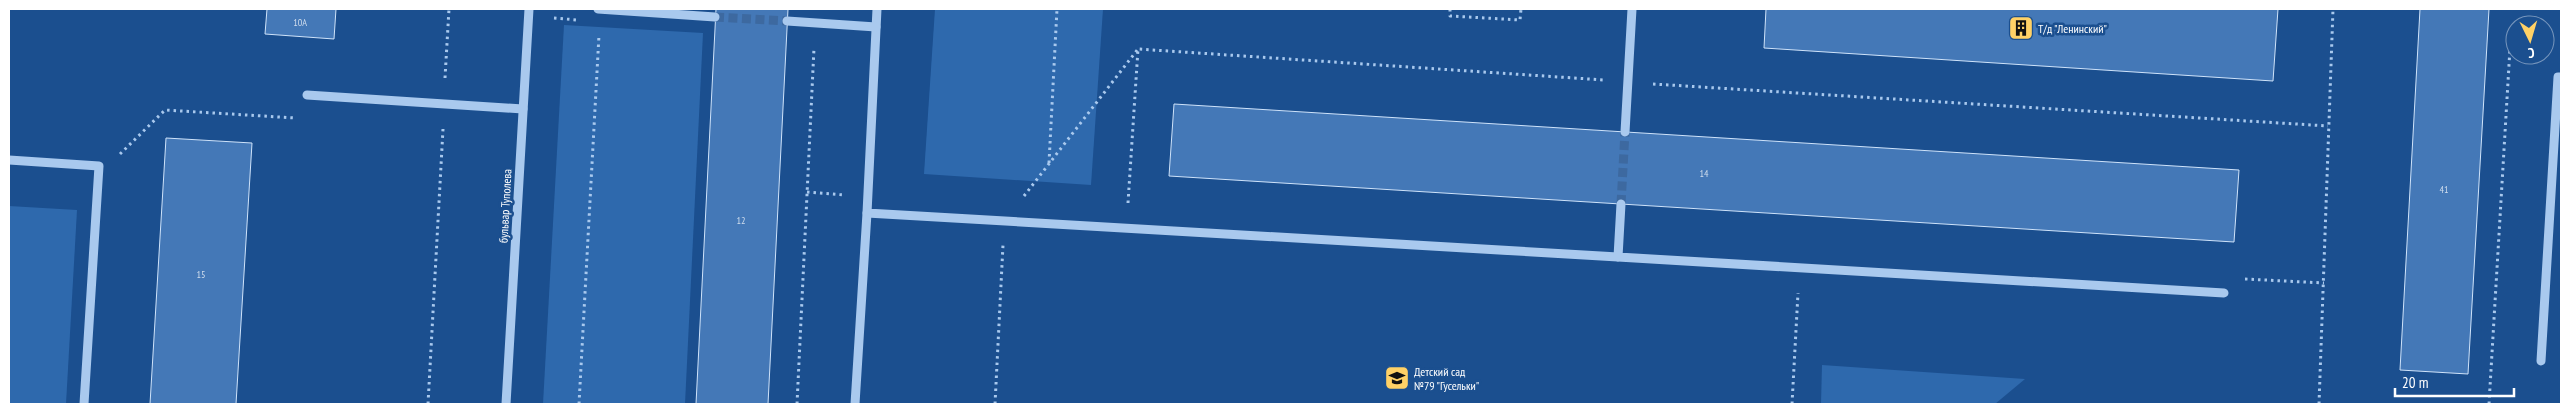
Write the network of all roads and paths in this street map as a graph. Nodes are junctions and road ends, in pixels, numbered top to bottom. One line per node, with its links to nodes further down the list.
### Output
1 (449, 9): 18 (path)
2 (529, 9): 19 (street, бульвар Туполева)
3 (598, 9): 10 (street)
4 (877, 9): 13 (street)
5 (1057, 9): 26 (path)
6 (1450, 9): 7 (path)
7 (1521, 9)
8 (1632, 9): 23 (street)
9 (2333, 9): 40 (path)
10 (715, 17)
11 (787, 21): 12 (street)
12 (815, 24): 13 (street); 37 (path)
13 (876, 27): 28 (street)
14 (599, 32): 36 (path)
15 (2509, 65): 41 (path)
16 (2561, 77): 32 (street)
17 (307, 95): 18 (street)
18 (444, 104): 19 (street); 22 (path)
19 (524, 109): 35 (street, бульвар Туполева)
20 (304, 119): 24 (path)
21 (433, 127): 22 (path)
22 (443, 128): 34 (path)
23 (1625, 132)
24 (115, 158)
25 (9, 160): 33 (street)
26 (1049, 164)
27 (1621, 204): 29 (street)
28 (867, 213): 29 (street); 38 (street)
29 (1618, 257): 30 (street)
30 (1800, 268): 31 (street); 39 (path)
31 (2224, 293)
32 (2541, 360)
33 (84, 404)
34 (428, 404)
35 (506, 404)
36 (578, 404)
37 (797, 404)
38 (855, 404)
39 (1792, 404)
40 (2319, 404)
41 (2489, 404)

